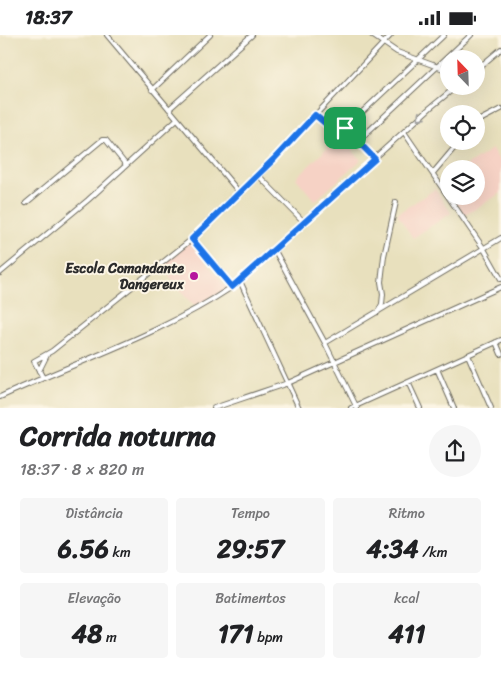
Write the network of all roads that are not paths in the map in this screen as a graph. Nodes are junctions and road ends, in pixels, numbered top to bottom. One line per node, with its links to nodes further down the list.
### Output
1 (107, 35): 13 (street)
2 (210, 35): 13 (street)
3 (252, 35): 15 (street)
4 (372, 35): 8 (street)
5 (391, 35): 8 (street)
6 (444, 35): 10 (street)
7 (471, 35): 12 (street)
8 (383, 43): 10 (street); 17 (street)
9 (501, 49): 11 (street)
10 (418, 59): 12 (street); 20 (street)
11 (485, 62)
12 (438, 66): 22 (street)
13 (152, 90): 15 (street)
14 (447, 95): 21 (street, one-way to 21)
15 (169, 109): 19 (street)
16 (501, 109): 18 (street)
17 (315, 115): 20 (street); 27 (street)
18 (485, 117)
19 (177, 119): 25 (street); 28 (street)
20 (345, 128): 22 (street)
21 (404, 132): 24 (street); 26 (street)
22 (358, 141): 24 (street)
23 (452, 150): 26 (street)
24 (375, 159): 31 (street)
25 (126, 165): 30 (street); 36 (street)
26 (433, 173): 35 (street)
27 (258, 175): 28 (street); 31 (street)
28 (239, 192): 33 (street)
29 (396, 202): 41 (street)
30 (26, 203)
31 (304, 222): 34 (street)
32 (501, 238): 35 (street)
33 (192, 239): 39 (street); 46 (street)
34 (274, 249): 38 (street); 44 (street)
35 (484, 249): 37 (street); 41 (street)
36 (0, 273)
37 (501, 279)
38 (240, 281): 39 (street); 53 (street)
39 (232, 287): 51 (street)
40 (501, 287): 48 (street)
41 (376, 314): 44 (street)
42 (501, 340): 43 (street)
43 (496, 342): 45 (street); 47 (street)
44 (325, 343): 48 (street)
45 (501, 354)
46 (47, 355): 50 (street); 50 (street)
47 (468, 355): 49 (street); 61 (street)
48 (334, 362): 53 (street); 55 (street)
49 (437, 369): 52 (street); 60 (street)
50 (39, 371): 51 (street)
51 (43, 378): 54 (street)
52 (408, 382): 55 (street); 59 (street)
53 (288, 383): 56 (street); 57 (street)
54 (0, 397)
55 (356, 407): 58 (street)
56 (214, 408)
57 (299, 408)
58 (351, 408)
59 (420, 408)
60 (454, 408)
61 (491, 408)

